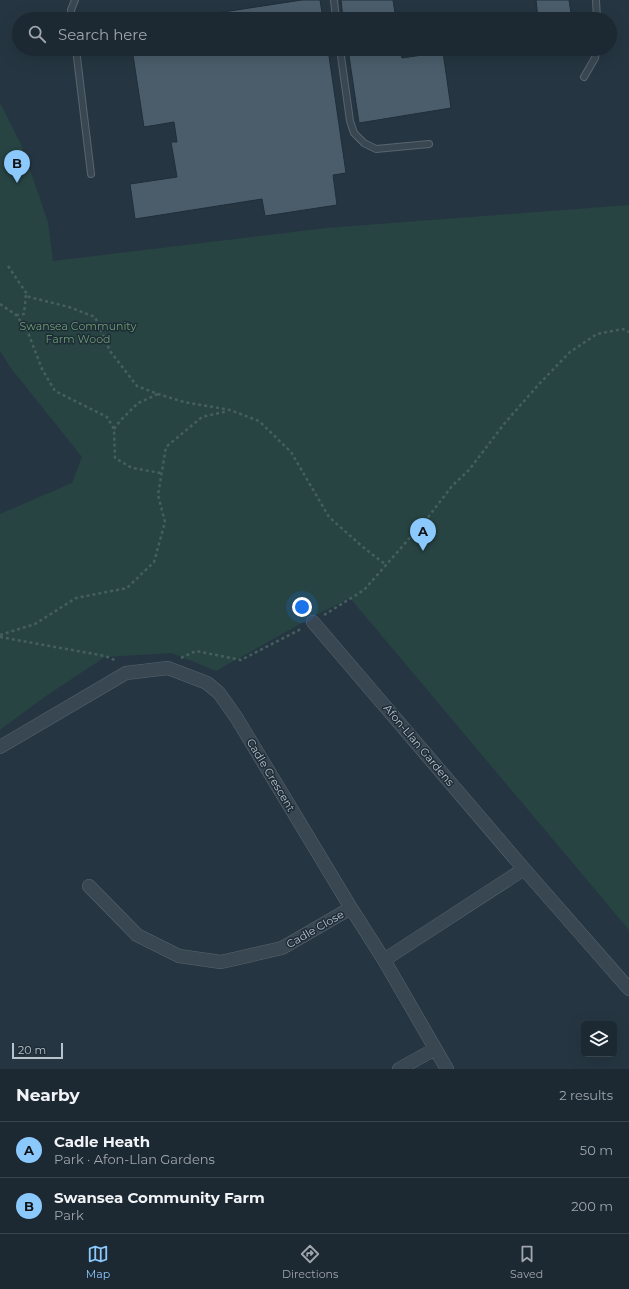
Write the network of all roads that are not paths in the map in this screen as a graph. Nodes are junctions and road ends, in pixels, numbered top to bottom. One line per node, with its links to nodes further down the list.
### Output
1 (76, 0): 4 (lane)
2 (334, 0): 5 (lane)
3 (596, 0): 6 (lane)
4 (71, 12)
5 (335, 12)
6 (597, 12)
7 (77, 56): 12 (lane)
8 (341, 56): 11 (lane)
9 (595, 56): 10 (lane)
10 (584, 77)
11 (429, 144)
12 (92, 174)
13 (313, 622): 15 (street, Afon-Llan Gardens)
14 (0, 747): 17 (street, Cadle Crescent)
15 (524, 869): 18 (street); 19 (street, Afon-Llan Gardens)
16 (89, 886): 17 (street, Cadle Close)
17 (351, 908): 18 (street, Cadle Crescent)
18 (384, 960): 20 (street, Cadle Crescent)
19 (629, 989)
20 (435, 1049): 21 (street); 22 (street, Cadle Crescent)
21 (399, 1069)
22 (447, 1069)

